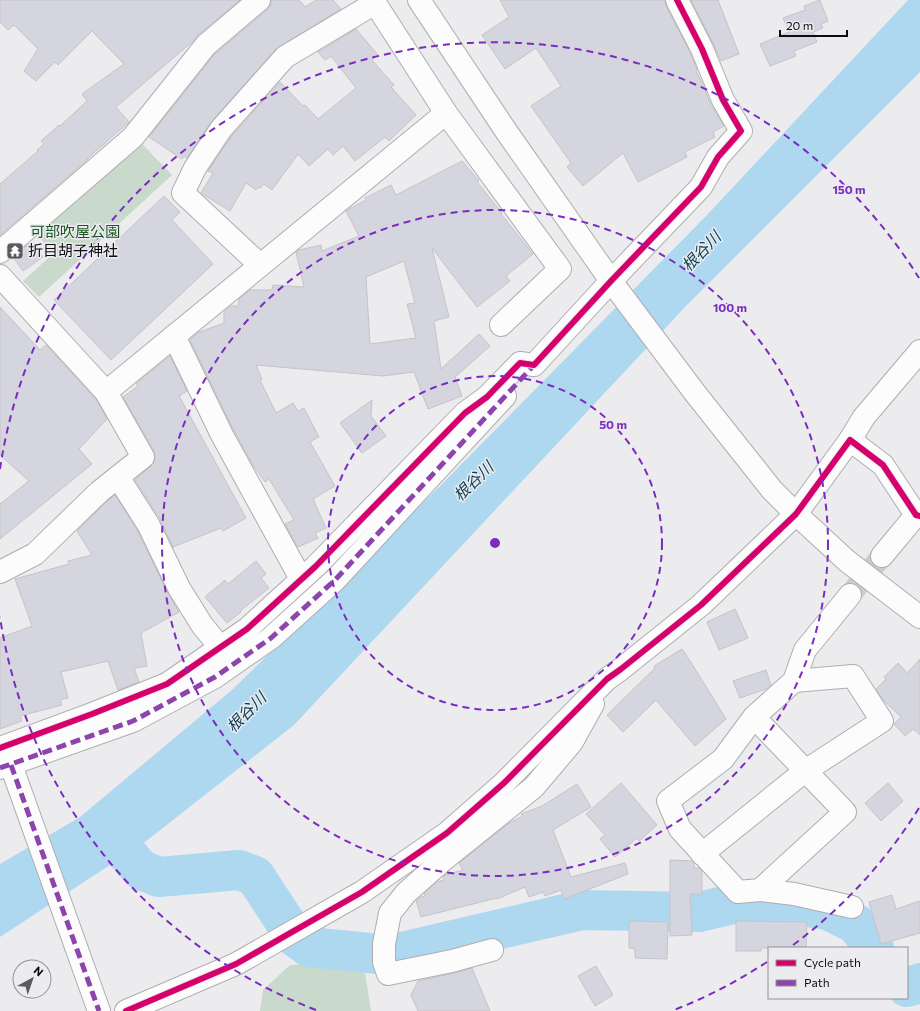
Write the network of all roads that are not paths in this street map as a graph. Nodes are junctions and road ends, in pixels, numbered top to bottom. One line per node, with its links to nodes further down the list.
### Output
1 (259, 0): 6 (street)
2 (419, 0): 9 (street)
3 (677, 0): 9 (street)
4 (374, 1): 5 (street); 7 (street)
5 (446, 113): 7 (street); 10 (street)
6 (0, 252)
7 (260, 265): 11 (street)
8 (0, 276): 14 (street)
9 (617, 289): 13 (street); 17 (street)
10 (501, 326)
11 (174, 336): 14 (street); 21 (street)
12 (920, 351): 15 (street)
13 (534, 365): 21 (street); 28 (street)
14 (106, 392): 16 (street)
15 (850, 440): 17 (street); 18 (street)
16 (118, 478): 20 (street); 24 (street)
17 (796, 514): 23 (street); 25 (street)
18 (918, 516): 19 (street)
19 (882, 556)
20 (0, 572)
21 (301, 580): 24 (street)
22 (850, 595): 26 (street)
23 (920, 617)
24 (220, 647): 28 (street)
25 (608, 679): 33 (street); 35 (street)
26 (794, 681): 27 (street); 29 (street)
27 (754, 718): 29 (street); 30 (street)
28 (7, 766): 34 (street)
29 (805, 771): 30 (street); 31 (street)
30 (702, 854): 31 (street)
31 (760, 890): 32 (street)
32 (852, 907)
33 (492, 950)
34 (99, 1010)
35 (126, 1011)

